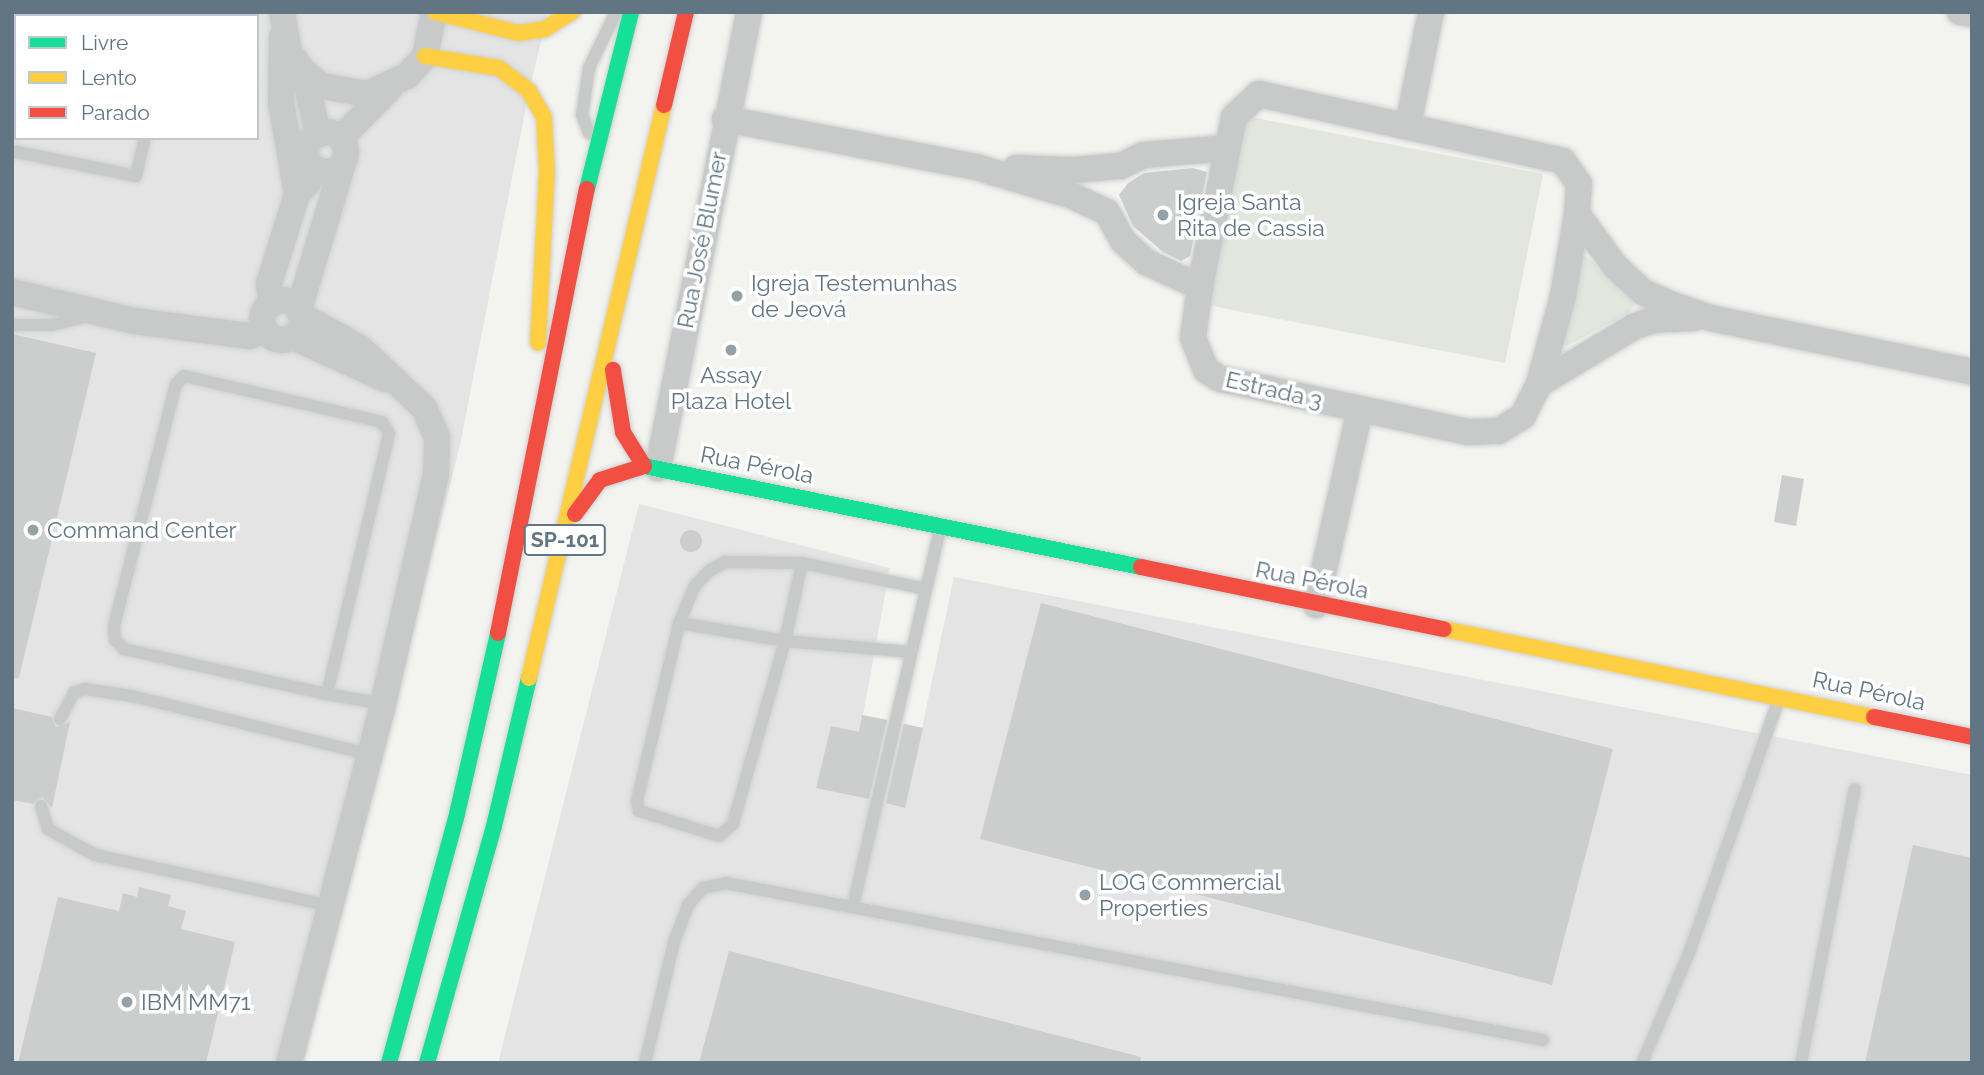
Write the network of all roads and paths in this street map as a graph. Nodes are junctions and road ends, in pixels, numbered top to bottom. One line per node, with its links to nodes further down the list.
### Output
1 (435, 12): 2 (main road); 11 (street)
2 (572, 12)
3 (616, 12): 18 (lane)
4 (631, 12): 18 (main road, SP-101)
5 (686, 12): 35 (main road, SP-101)
6 (749, 12): 14 (street, Rua José Blumer)
7 (1431, 12): 15 (street)
8 (1960, 12): 9 (street)
9 (1972, 14)
10 (282, 20): 12 (street); 23 (street)
11 (425, 56): 13 (street); 40 (main road)
12 (304, 72): 13 (street); 17 (street)
13 (394, 84): 17 (street)
14 (724, 119): 22 (street); 39 (street, Rua José Blumer)
15 (1408, 125): 19 (street, Estrada 3); 25 (street, Estrada 3)
16 (145, 140): 20 (lane)
17 (334, 145): 23 (street); 32 (street)
18 (595, 148): 40 (main road, SP-101)
19 (1228, 148): 21 (street); 26 (street, Estrada 3)
20 (12, 151)
21 (1121, 166): 22 (street); 24 (street)
22 (976, 167): 24 (street)
23 (297, 194): 30 (street)
24 (1107, 212): 26 (street)
25 (1577, 214): 28 (street); 37 (street, Estrada 3)
26 (1200, 287): 38 (street, Estrada 3)
27 (12, 292): 29 (street)
28 (1643, 292): 31 (street); 34 (street)
29 (94, 314): 30 (street); 33 (lane)
30 (268, 314): 32 (street); 32 (street)
31 (1710, 318): 34 (street); 36 (street)
32 (298, 320): 51 (street)
33 (12, 326)
34 (1633, 327): 37 (street)
35 (609, 350): 39 (main road); 42 (main road, SP-101)
36 (1972, 372)
37 (1539, 384): 38 (street, Estrada 3)
38 (1360, 410): 45 (street)
39 (651, 467): 41 (main road, Rua Pérola); 42 (main road)
40 (527, 505): 61 (main road, SP-101)
41 (942, 526): 44 (lane); 45 (main road, Rua Pérola)
42 (564, 543): 62 (main road, SP-101)
43 (802, 563): 44 (lane); 46 (lane); 47 (lane)
44 (925, 589): 48 (lane)
45 (1316, 605): 50 (main road, Rua Pérola)
46 (679, 623): 47 (lane); 47 (lane)
47 (785, 641): 48 (lane)
48 (910, 652): 58 (lane)
49 (327, 694): 49 (lane); 51 (lane)
50 (1780, 695): 53 (main road, Rua Pérola); 64 (lane)
51 (383, 704): 54 (street)
52 (60, 719): 54 (lane)
53 (1972, 737)
54 (368, 754): 57 (street)
55 (1855, 789): 65 (lane)
56 (41, 806): 57 (lane)
57 (332, 906): 60 (street)
58 (853, 906): 59 (lane); 63 (lane)
59 (1543, 1040)
60 (289, 1063)
61 (389, 1063)
62 (427, 1063)
63 (645, 1063)
64 (1642, 1063)
65 (1801, 1063)

